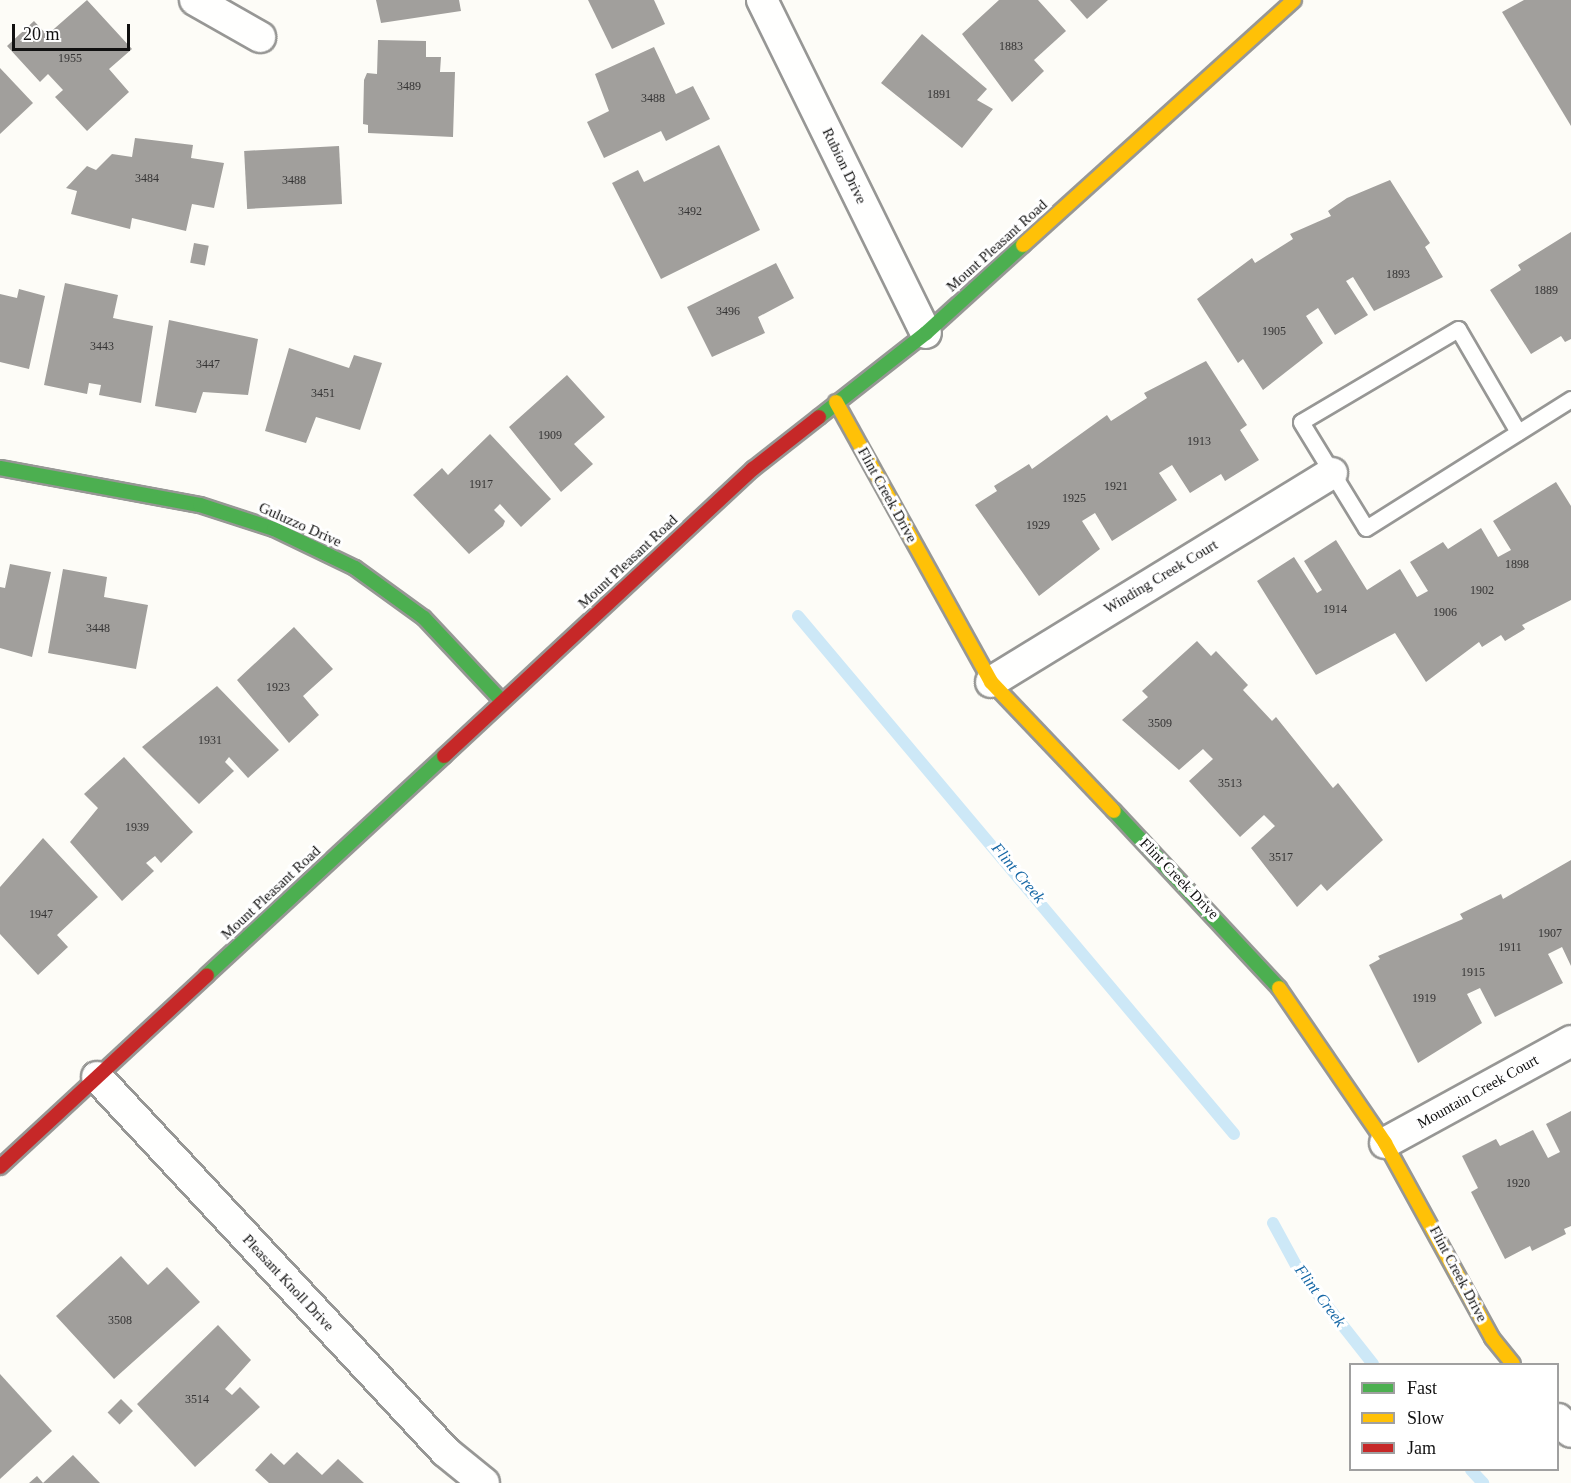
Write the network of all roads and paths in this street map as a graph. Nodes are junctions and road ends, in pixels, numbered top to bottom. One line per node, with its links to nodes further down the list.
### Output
1 (195, 0): 4 (street)
2 (762, 0): 5 (street, Rubion Drive)
3 (1294, 0): 5 (street, Mount Pleasant Road)
4 (260, 37)
5 (926, 333): 7 (street, Mount Pleasant Road)
6 (1571, 399): 8 (lane)
7 (836, 402): 11 (street, Flint Creek Drive); 12 (street, Mount Pleasant Road)
8 (1518, 432): 10 (lane); 10 (lane)
9 (0, 468): 12 (street, Guluzzo Drive)
10 (1332, 473): 11 (street, Winding Creek Court)
11 (991, 682): 15 (street, Flint Creek Drive)
12 (502, 701): 14 (street, Mount Pleasant Road)
13 (1571, 1041): 15 (street, Mountain Creek Court)
14 (97, 1077): 16 (street, Mount Pleasant Road); 20 (street, Pleasant Knoll Drive)
15 (1385, 1143): 17 (street, Flint Creek Drive)
16 (0, 1167)
17 (1511, 1363)
18 (1559, 1421): 19 (street)
19 (1571, 1432)
20 (484, 1483)

